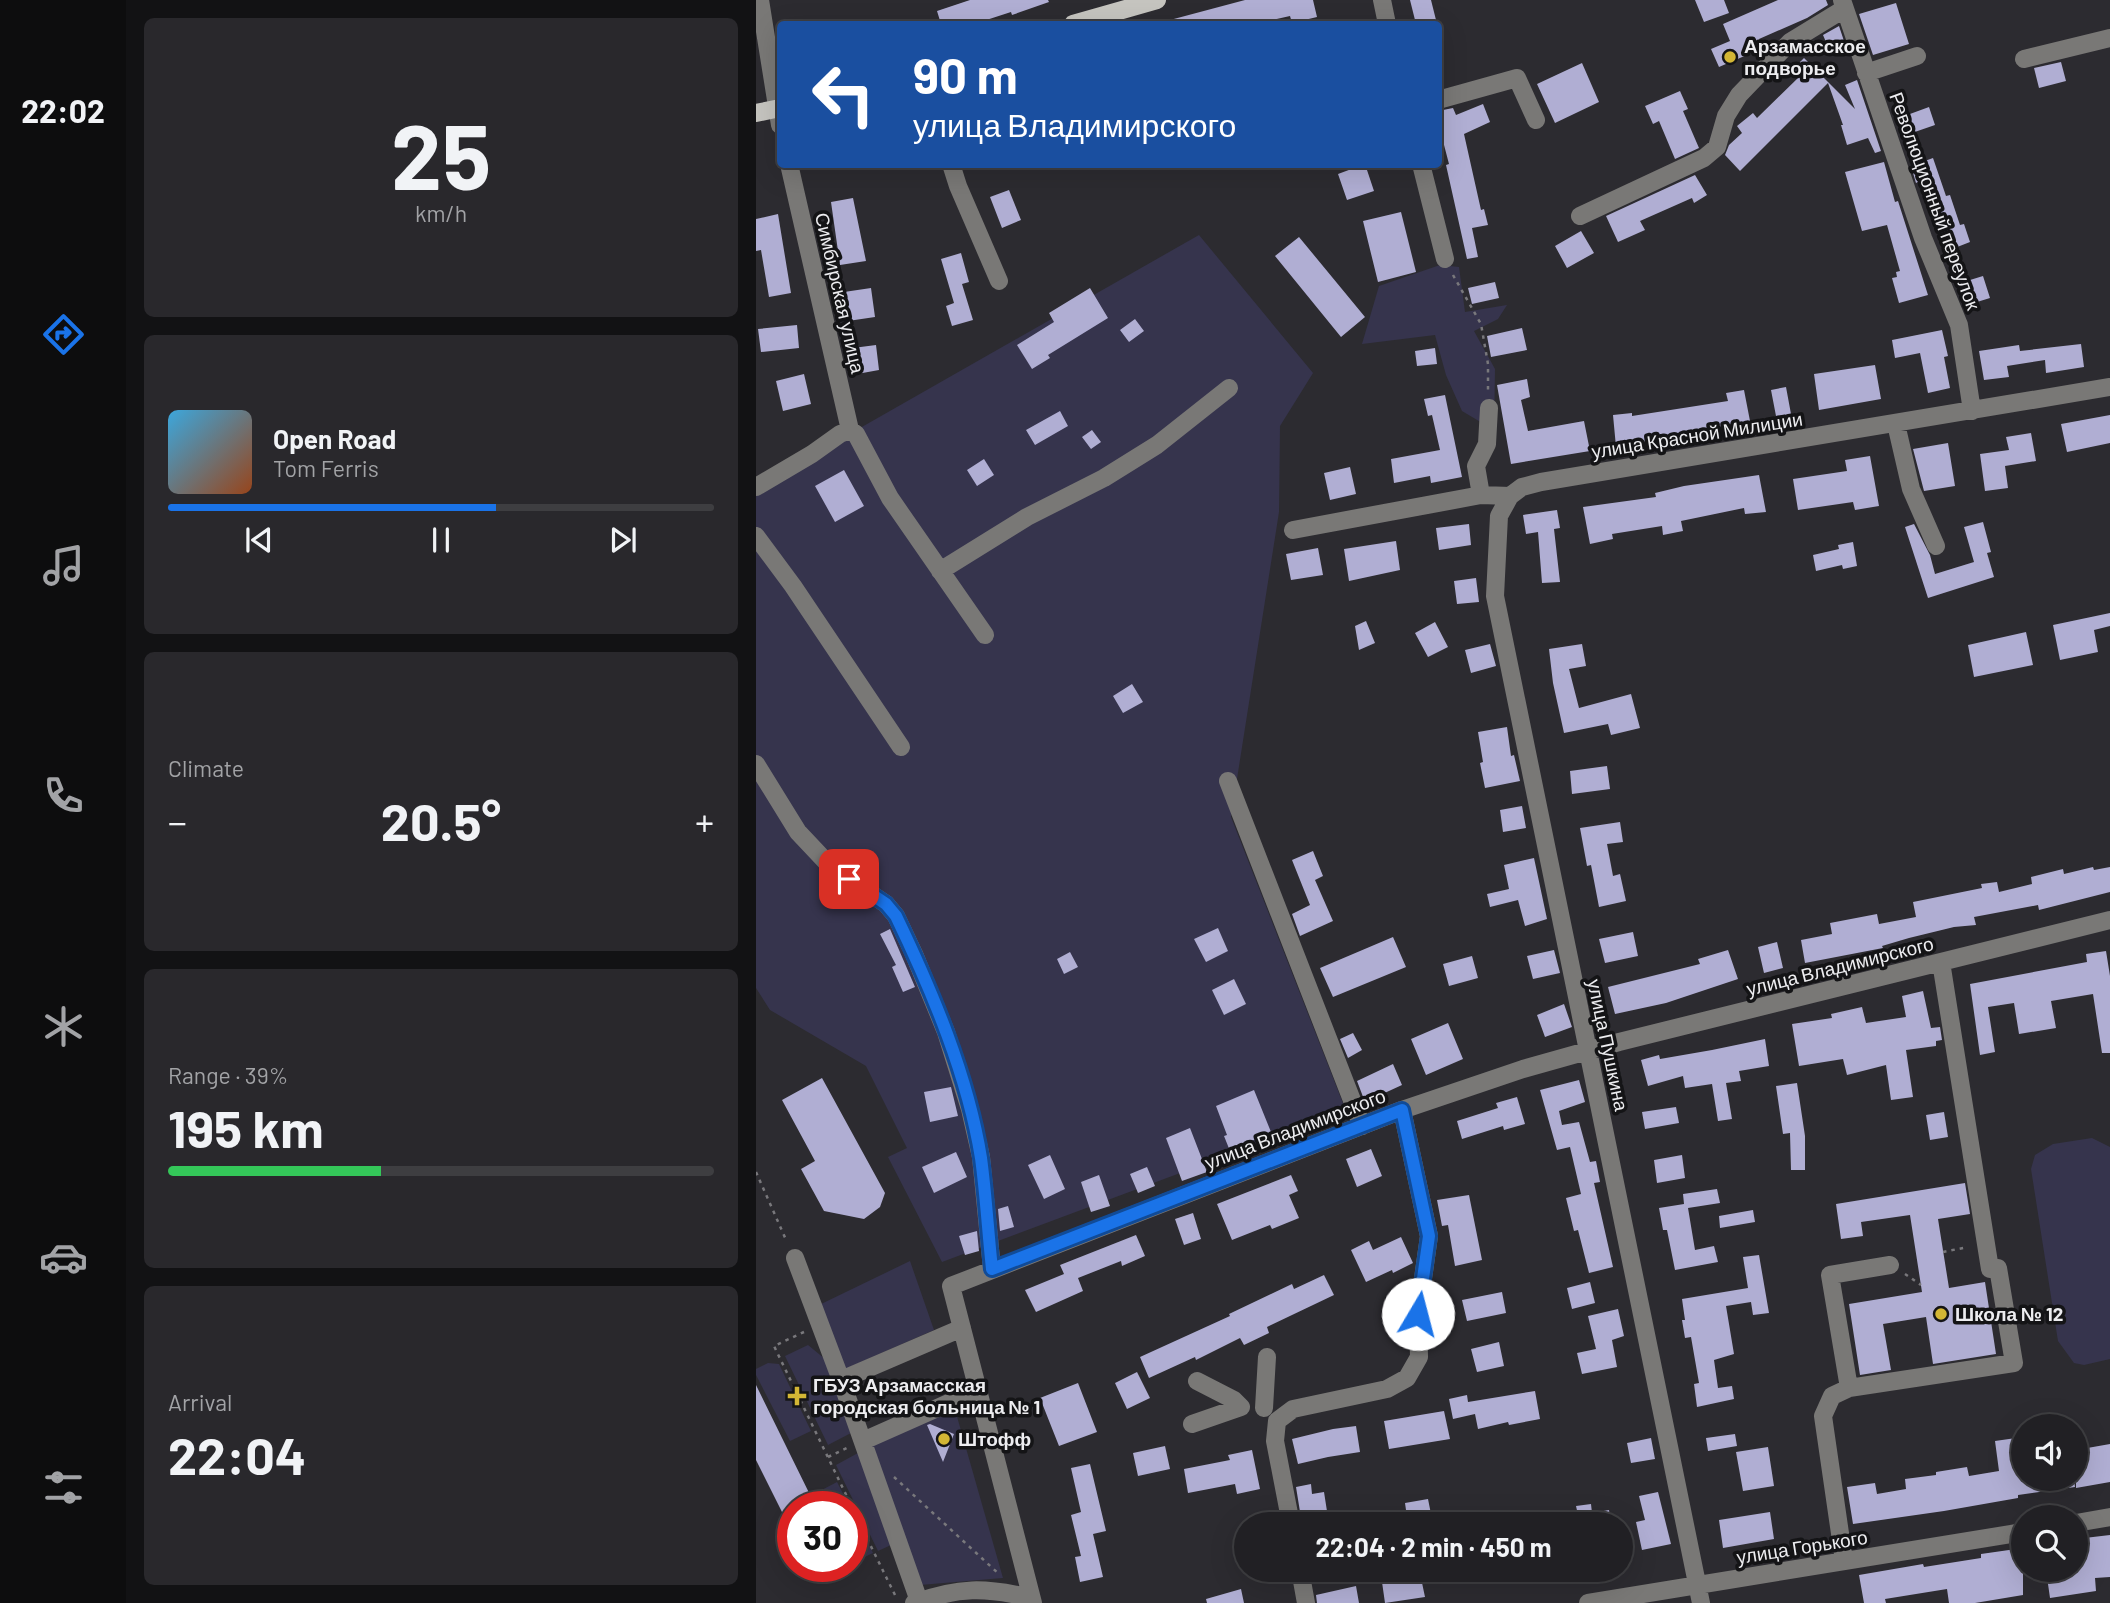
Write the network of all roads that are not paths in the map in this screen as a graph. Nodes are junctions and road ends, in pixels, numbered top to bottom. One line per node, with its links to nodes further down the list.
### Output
1 (760, 0): 12 (street)
2 (1157, 0): 5 (main road)
3 (1382, 0): 6 (street)
4 (1843, 5): 10 (street, Революционный переулок); 19 (street, Революционный переулок)
5 (1084, 21)
6 (1386, 21)
7 (2110, 38): 9 (street)
8 (1917, 56): 10 (street)
9 (2024, 59)
10 (1866, 73): 25 (street, Революционный переулок)
11 (1442, 99): 15 (street)
12 (777, 102)
13 (756, 113): 14 (main road)
14 (777, 114)
15 (1536, 120)
16 (790, 168): 27 (street, Симбирская улица)
17 (952, 168): 21 (street)
18 (1422, 168): 20 (street)
19 (1580, 216)
20 (1445, 259)
21 (999, 281)
22 (2110, 387): 25 (street, улица Красной Милиции)
23 (1229, 388): 34 (street)
24 (1489, 408): 29 (street)
25 (1972, 411): 26 (street, улица Красной Милиции)
26 (1896, 424): 30 (street, улица Красной Милиции); 33 (street)
27 (850, 430): 28 (street); 34 (street)
28 (756, 487)
29 (1481, 495): 30 (street, улица Красной Милиции); 31 (street, улица Красной Милиции)
30 (1510, 496): 41 (street, улица Пушкина)
31 (1293, 530)
32 (756, 536): 36 (street)
33 (1936, 546)
34 (940, 571): 35 (street)
35 (985, 635)
36 (901, 747)
37 (756, 764): 46 (street)
38 (1228, 781): 43 (street)
39 (2110, 920): 40 (street, улица Владимирского)
40 (1941, 962): 41 (street, улица Владимирского); 51 (street)
41 (1588, 1050): 42 (street, улица Владимирского); 63 (street, улица Пушкина)
42 (1402, 1110): 43 (street, улица Владимирского); 54 (street)
43 (1362, 1126): 46 (street, улица Владимирского)
44 (794, 1258): 49 (street)
45 (1890, 1265): 51 (street)
46 (992, 1269): 47 (street, улица Владимирского)
47 (962, 1328): 49 (street); 52 (street)
48 (1267, 1357): 54 (street)
49 (841, 1380): 56 (street)
50 (1197, 1381): 53 (street)
51 (1849, 1388): 61 (street)
52 (978, 1390): 56 (street); 64 (street)
53 (1241, 1407): 54 (street); 55 (street)
54 (1270, 1415): 57 (street)
55 (1192, 1424)
56 (864, 1446): 65 (street)
57 (1289, 1512)
58 (2110, 1517): 59 (street)
59 (2088, 1521)
60 (2011, 1534): 61 (street, улица Горького)
61 (1844, 1561): 63 (street, улица Горького)
62 (1302, 1582): 66 (street)
63 (1698, 1585): 67 (street, улица Горького); 68 (street, улица Пушкина)
64 (1032, 1600): 65 (street)
65 (917, 1602)
66 (1306, 1603)
67 (1588, 1603)
68 (1701, 1603)

